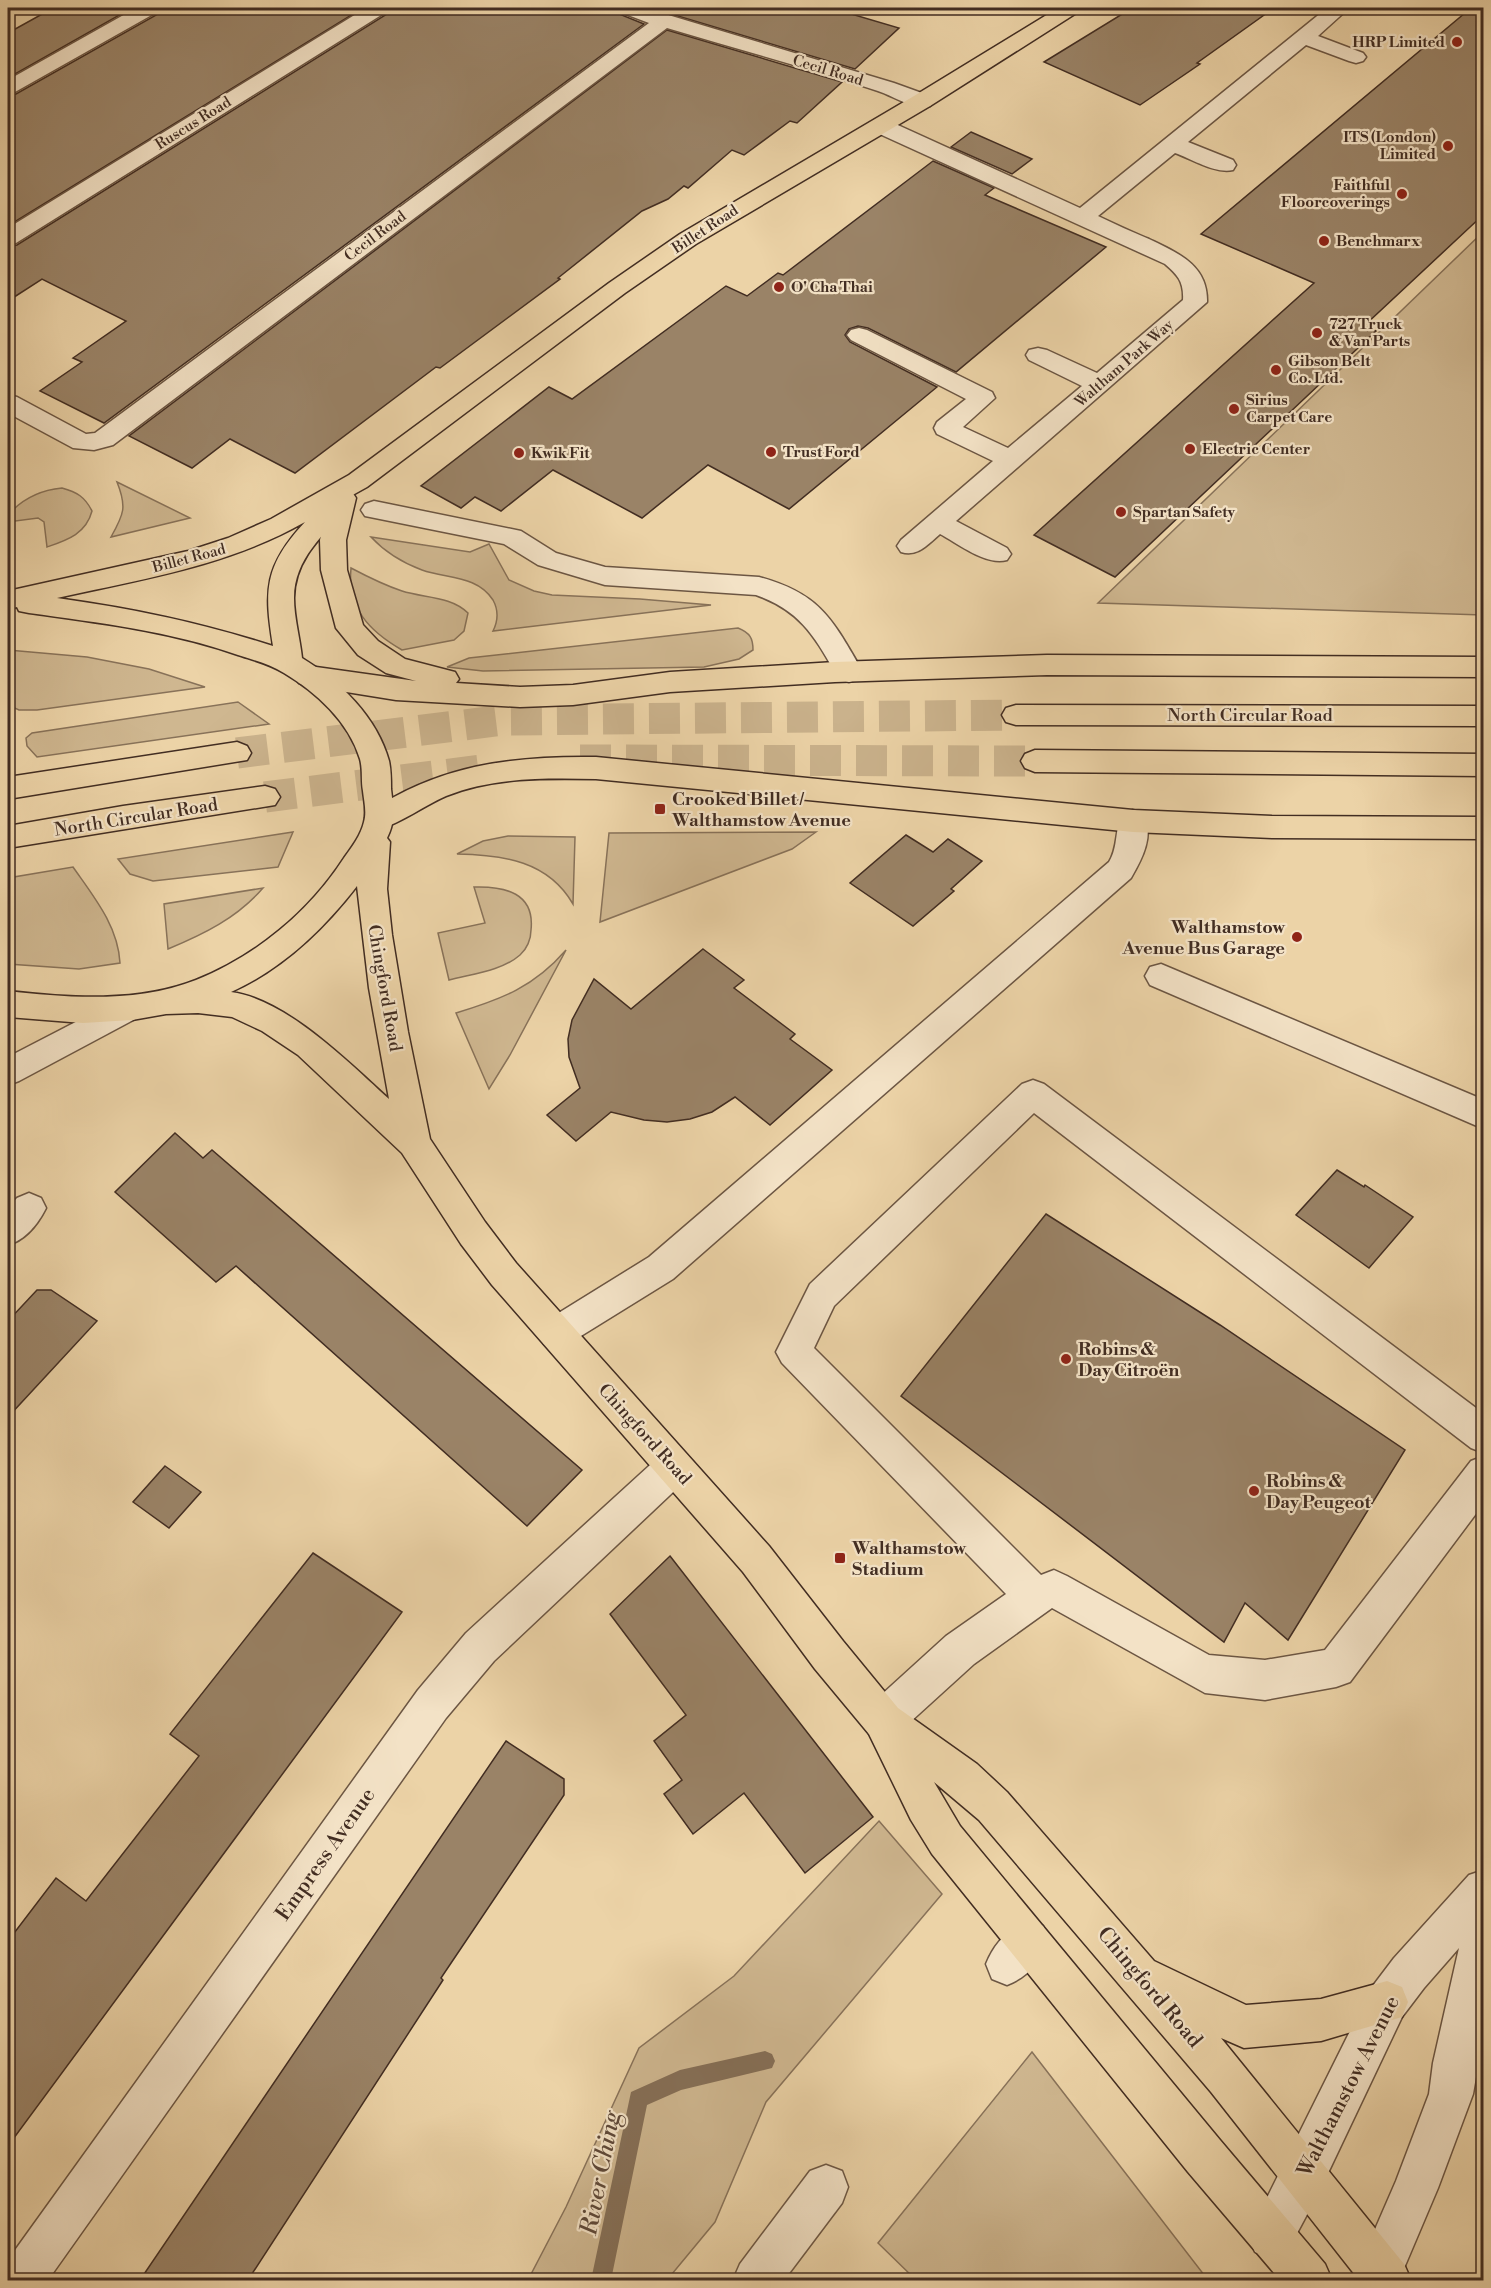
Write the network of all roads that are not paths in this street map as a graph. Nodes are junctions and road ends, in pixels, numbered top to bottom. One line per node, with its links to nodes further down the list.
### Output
1 (150, 8): 9 (street)
2 (379, 8): 15 (street, Ruscus Road)
3 (627, 8): 6 (street, Cecil Road)
4 (1071, 8): 10 (main road, Billet Road)
5 (1339, 8): 7 (street)
6 (664, 21): 10 (street, Cecil Road); 19 (street, Cecil Road)
7 (1303, 37): 8 (street); 12 (street)
8 (1338, 72)
9 (8, 88)
10 (922, 101): 11 (main road, Billet Road)
11 (881, 126): 14 (street, Waltham Park Way); 21 (main road, Billet Road)
12 (1173, 144): 13 (street); 14 (street)
13 (1206, 181)
14 (1082, 218): 18 (street, Waltham Park Way)
15 (8, 238)
16 (859, 335): 20 (street)
17 (1038, 355): 18 (street)
18 (1099, 384): 20 (street, Waltham Park Way)
19 (8, 403)
20 (1011, 460): 23 (street, Waltham Park Way)
21 (350, 490): 26 (main road, Billet Road); 28 (main road, Billet Road); 30 (main road)
22 (374, 510): 29 (street)
23 (938, 522): 24 (street, Waltham Park Way); 25 (street)
24 (910, 546)
25 (998, 554)
26 (8, 601): 28 (main road)
27 (1484, 667): 29 (main road)
28 (299, 669): 30 (main road); 39 (main road, Chingford Road)
29 (849, 672): 30 (main road)
30 (670, 682)
31 (1016, 715): 32 (main road, North Circular Road)
32 (1484, 716)
33 (237, 753): 36 (main road)
34 (1035, 761): 35 (main road)
35 (1484, 765)
36 (8, 788)
37 (265, 797): 41 (main road, North Circular Road)
38 (1132, 821): 39 (main road); 40 (main road); 49 (street)
39 (378, 825): 43 (main road); 48 (main road, Chingford Road)
40 (1484, 828)
41 (8, 837)
42 (1161, 976): 47 (street)
43 (161, 1001): 45 (main road); 48 (main road, Chingford Road)
44 (8, 1004): 45 (main road)
45 (126, 1010): 46 (street)
46 (8, 1072)
47 (1484, 1115)
48 (414, 1143): 49 (main road, Chingford Road)
49 (556, 1333): 51 (main road, Chingford Road)
50 (1484, 1436): 53 (street)
51 (674, 1467): 54 (main road, Chingford Road); 64 (street, Empress Avenue)
52 (1484, 1473): 53 (street)
53 (1035, 1596): 54 (street)
54 (884, 1720): 57 (main road, Chingford Road); 61 (main road, Chingford Road)
55 (1484, 1890): 58 (street, Walthamstow Avenue)
56 (1484, 1932): 63 (street)
57 (1139, 1974): 58 (main road); 59 (main road, Chingford Road)
58 (1387, 2002): 59 (street, Walthamstow Avenue)
59 (1303, 2176): 61 (street, Walthamstow Avenue); 63 (main road, Chingford Road)
60 (826, 2187): 62 (street)
61 (1271, 2236): 65 (main road, Chingford Road)
62 (772, 2274)
63 (1381, 2277)
64 (21, 2280)
65 (1309, 2280)

